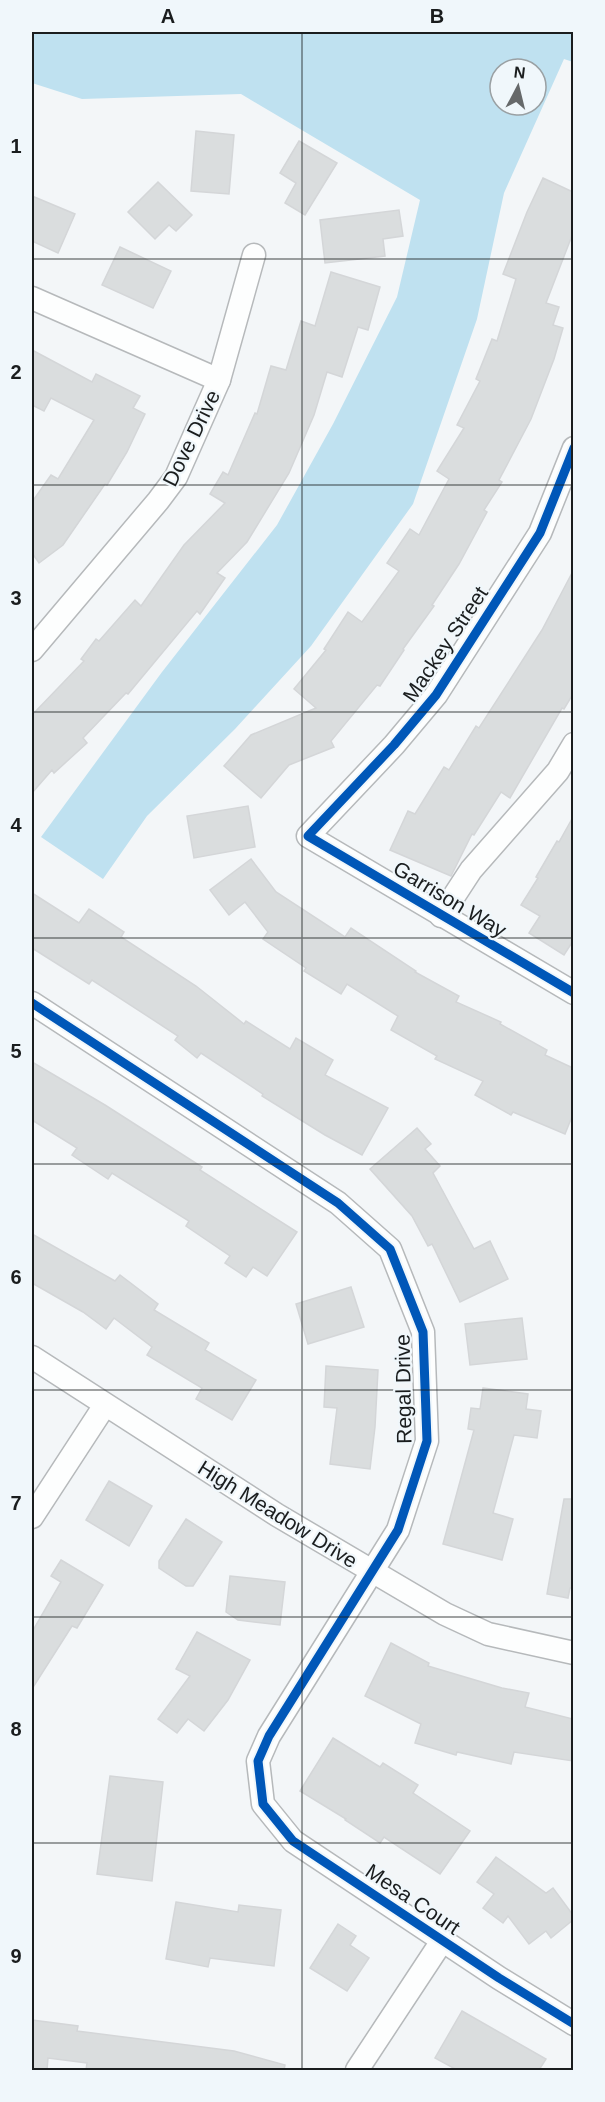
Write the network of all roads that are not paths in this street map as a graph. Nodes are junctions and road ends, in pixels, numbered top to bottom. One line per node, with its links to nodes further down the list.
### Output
1 (254, 255): 3 (street, Dove Drive)
2 (32, 298): 3 (street)
3 (219, 380): 5 (street, Dove Drive)
4 (573, 447): 7 (street, Mackey Street)
5 (32, 650)
6 (573, 744): 8 (street)
7 (308, 836): 8 (street, Garrison Way)
8 (441, 916): 9 (street, Garrison Way)
9 (573, 993)
10 (32, 1003): 14 (street, Regal Drive)
11 (32, 1357): 12 (street, High Meadow Drive)
12 (105, 1405): 13 (street); 14 (street, High Meadow Drive)
13 (32, 1517)
14 (371, 1571): 15 (street, High Meadow Drive); 16 (street, Regal Drive)
15 (573, 1653)
16 (260, 1781): 17 (street, Mesa Court)
17 (442, 1941): 18 (street, Mesa Court); 19 (street)
18 (573, 2024)
19 (357, 2070)

